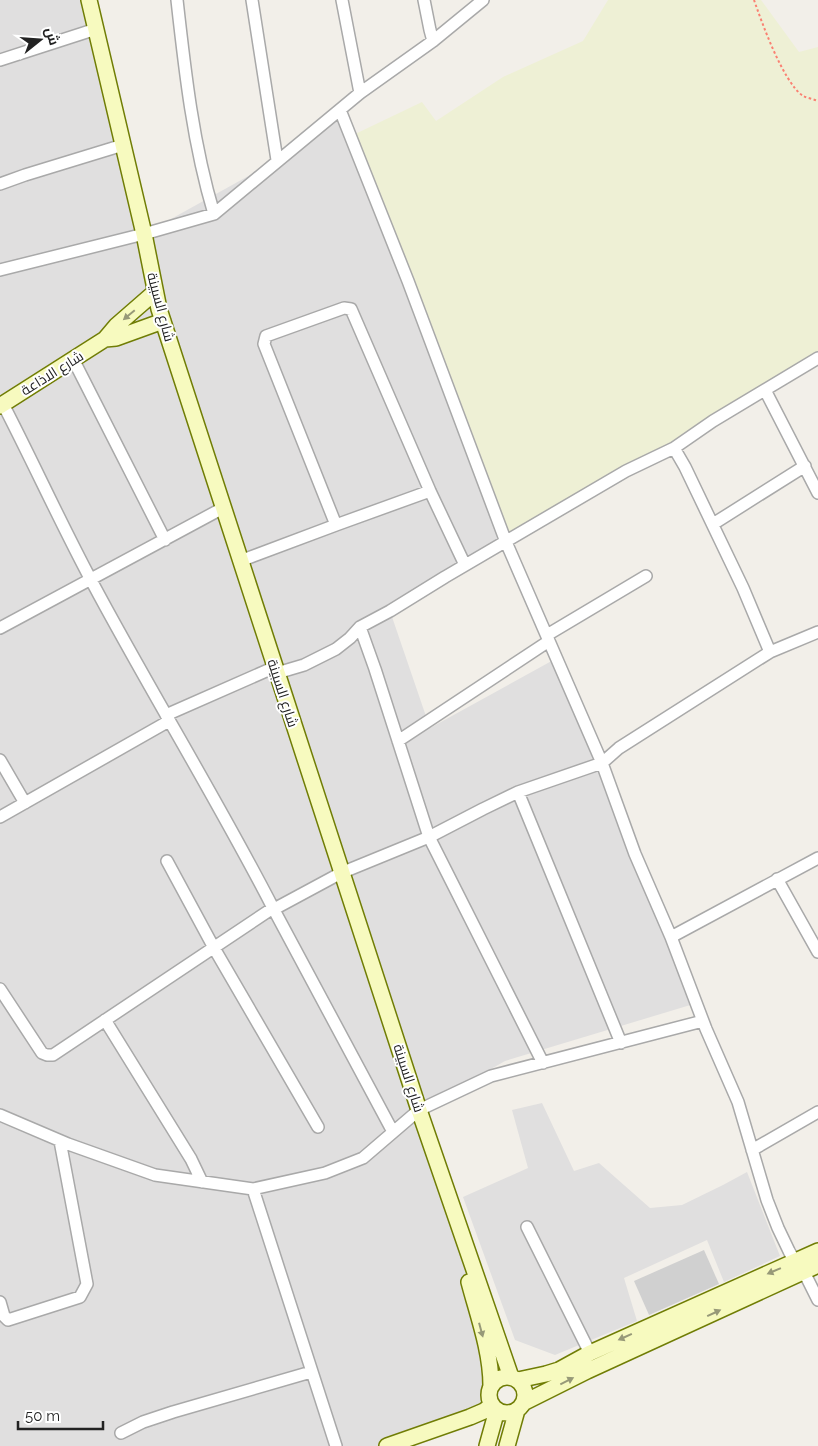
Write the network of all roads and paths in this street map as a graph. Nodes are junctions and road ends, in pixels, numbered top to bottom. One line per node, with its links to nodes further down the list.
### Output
1 (89, 0): 8 (main road, شارع السبينة)
2 (177, 0): 17 (street)
3 (252, 0): 15 (street)
4 (342, 0): 11 (street)
5 (424, 0): 9 (street)
6 (483, 0): 9 (street)
7 (754, 0): 12 (path)
8 (96, 29): 10 (street); 14 (main road, شارع السبينة)
9 (433, 41): 11 (street)
10 (0, 60)
11 (360, 93): 13 (street)
12 (818, 100)
13 (340, 110): 15 (street); 35 (street)
14 (123, 146): 16 (street); 18 (main road, شارع السبينة)
15 (278, 160): 17 (street)
16 (0, 184)
17 (214, 214): 18 (street)
18 (144, 234): 19 (street); 20 (main road, شارع السبينة)
19 (0, 270)
20 (155, 292): 21 (main road, شارع السبينة); 22 (main road, شارع الاذاعة, one-way to 22)
21 (163, 321): 22 (main road, شارع الاذاعة); 31 (main road, شارع السبينة)
22 (105, 340): 24 (main road, شارع الاذاعة)
23 (818, 358): 25 (street)
24 (73, 359): 26 (main road, شارع الاذاعة); 34 (street)
25 (765, 390): 27 (street); 28 (street)
26 (2, 405): 39 (street)
27 (674, 448): 32 (street); 35 (street)
28 (805, 466): 30 (street); 32 (street)
29 (430, 491): 33 (street); 33 (street); 37 (street)
30 (818, 492)
31 (223, 508): 34 (street); 36 (main road, شارع السبينة)
32 (713, 524): 44 (street)
33 (336, 525): 36 (street)
34 (165, 540): 39 (street)
35 (506, 542): 37 (street); 43 (street)
36 (240, 561): 45 (main road, شارع السبينة)
37 (465, 565): 40 (street)
38 (646, 576): 43 (street)
39 (90, 579): 41 (street); 46 (street)
40 (360, 627): 45 (street); 47 (street)
41 (0, 628)
42 (818, 632): 44 (street)
43 (548, 638): 47 (street); 49 (street)
44 (770, 652): 49 (street)
45 (276, 670): 46 (street); 56 (main road, شارع السبينة)
46 (168, 718): 51 (street); 58 (street)
47 (398, 741): 53 (street)
48 (0, 760): 51 (street)
49 (602, 763): 50 (street); 59 (street)
50 (518, 792): 53 (street); 65 (street)
51 (25, 803): 52 (street)
52 (0, 817)
53 (429, 837): 56 (street); 66 (street)
54 (818, 858): 57 (street)
55 (167, 861): 60 (street)
56 (341, 873): 58 (street); 67 (main road, شارع السبينة)
57 (777, 879): 59 (street); 61 (street)
58 (273, 908): 60 (street); 71 (street)
59 (671, 937): 64 (street)
60 (214, 948): 63 (street); 70 (street)
61 (818, 952)
62 (0, 989): 63 (street)
63 (105, 1020): 75 (street)
64 (703, 1021): 65 (street); 73 (street)
65 (621, 1043): 66 (street)
66 (543, 1063): 67 (street)
67 (419, 1110): 71 (street); 74 (main road, شارع السبينة)
68 (818, 1112): 73 (street)
69 (0, 1115): 72 (street)
70 (318, 1127)
71 (393, 1132): 76 (street)
72 (60, 1141): 75 (street); 83 (street)
73 (752, 1150): 80 (street)
74 (444, 1181): 86 (main road, شارع السبينة); 87 (main road, one-way to 87)
75 (202, 1182): 76 (street)
76 (253, 1189): 85 (street)
77 (527, 1227): 84 (street)
78 (818, 1251): 80 (main road)
79 (818, 1265): 80 (main road)
80 (800, 1267): 81 (street); 84 (main road, one-way to 84); 88 (main road, one-way to 80)
81 (818, 1300)
82 (0, 1302): 83 (street)
83 (4, 1323)
84 (590, 1353): 86 (main road)
85 (311, 1372): 90 (street); 91 (street)
86 (514, 1379): 87 (main road); 88 (main road)
87 (491, 1386): 89 (main road)
88 (520, 1406): 89 (main road); 94 (main road)
89 (495, 1407): 92 (main road); 93 (main road)
90 (120, 1433)
91 (336, 1446)
92 (387, 1446)
93 (487, 1446)
94 (507, 1446)

